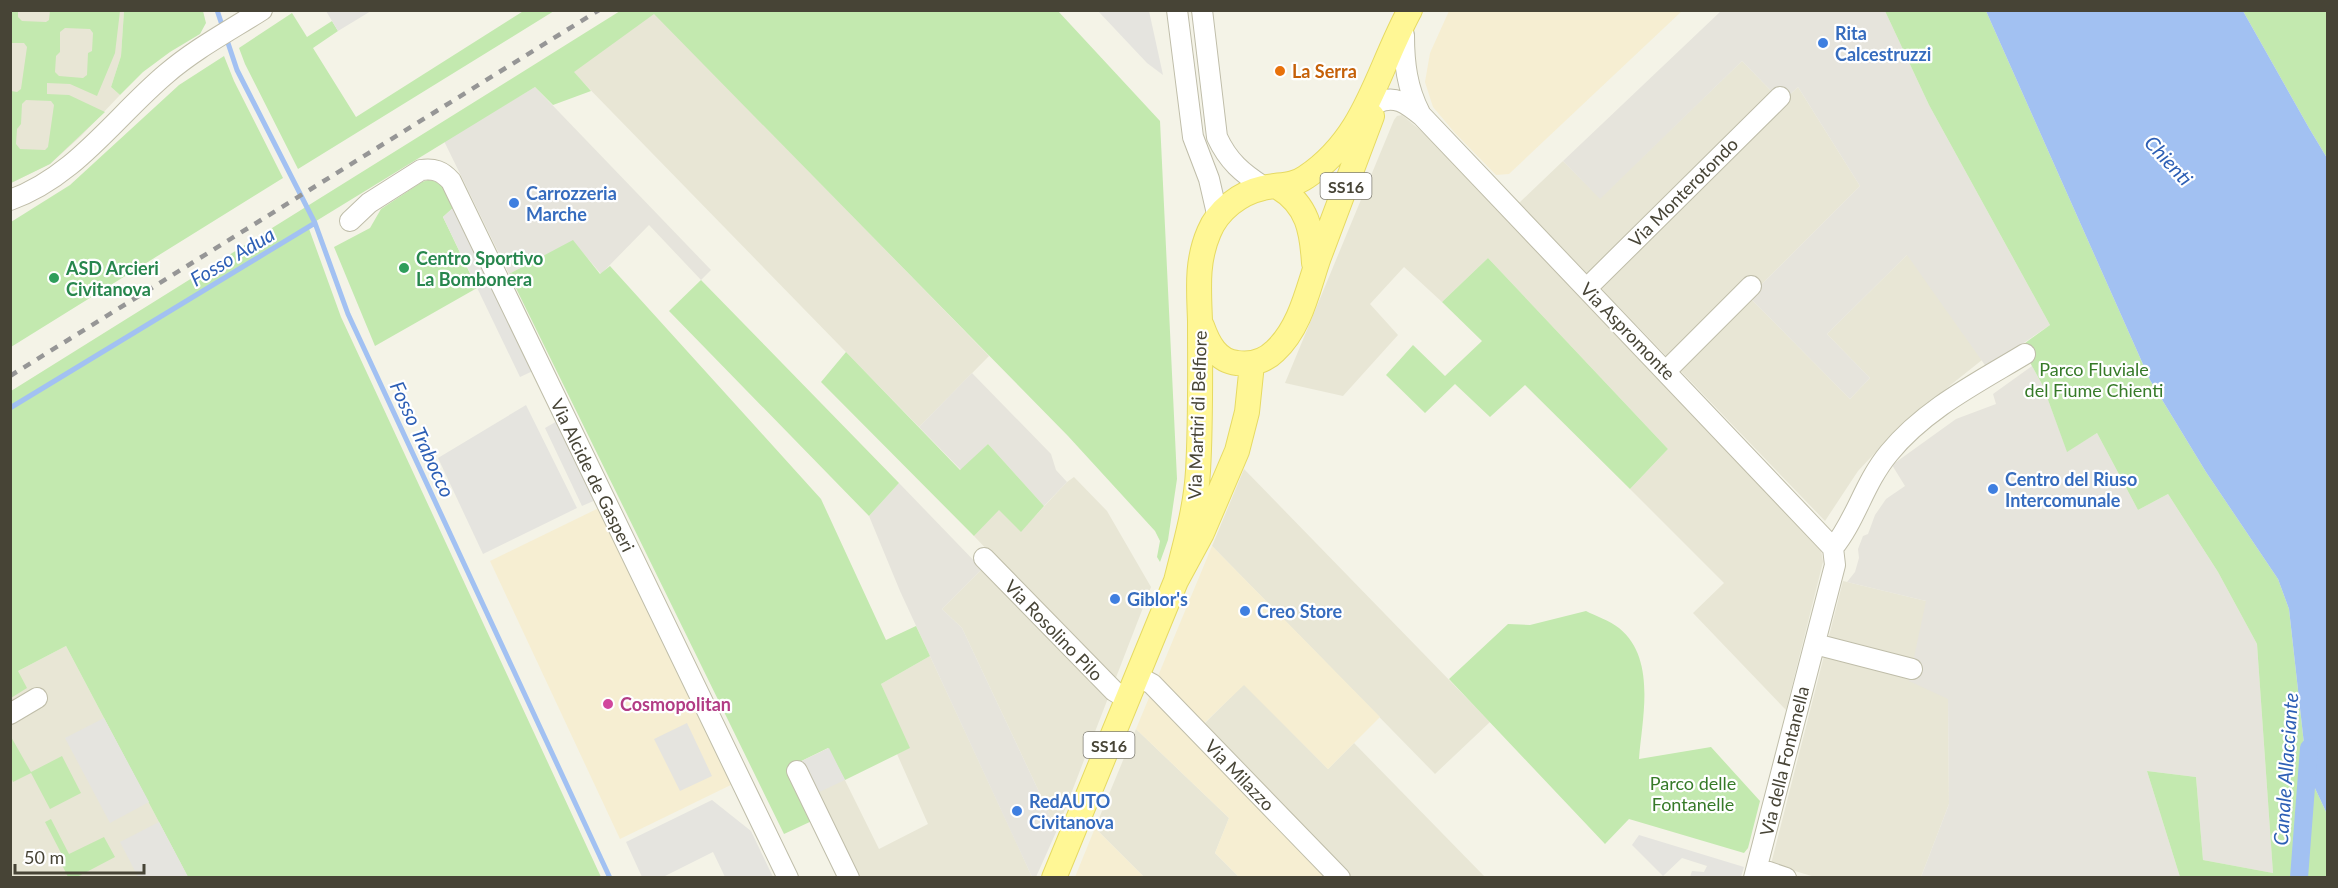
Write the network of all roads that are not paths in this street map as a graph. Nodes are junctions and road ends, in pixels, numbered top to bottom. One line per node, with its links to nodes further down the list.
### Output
1 (1177, 10): 11 (street)
2 (1202, 10): 9 (street)
3 (1412, 10): 5 (main road, SS16); 9 (main road, SS16)
4 (256, 14): 10 (street)
5 (1404, 35): 7 (main road, SS16); 8 (street, Via Aspromonte)
6 (1780, 97): 15 (street, Via Monterotondo)
7 (1377, 103): 8 (street, Via Aspromonte); 13 (main road, SS16)
8 (1422, 116): 15 (street, Via Aspromonte)
9 (1271, 187): 11 (main road, Via Martiri di Belfiore / SS16); 13 (main road, SS16)
10 (10, 200)
11 (1218, 218): 16 (main road, Via Martiri di Belfiore / SS16)
12 (350, 220): 31 (street, Via Alcide de Gasperi)
13 (1315, 269): 18 (main road, SS16)
14 (1751, 286): 19 (street)
15 (1587, 288): 19 (street, Via Aspromonte)
16 (1200, 318): 18 (main road, Via Martiri di Belfiore / SS16); 22 (main road, Via Martiri di Belfiore / SS16)
17 (2025, 354): 20 (street, Via della Fontanella)
18 (1252, 364): 22 (main road, Via Martiri di Belfiore / SS16)
19 (1666, 371): 20 (street, Via Aspromonte)
20 (1833, 548): 23 (street, Via della Fontanella)
21 (984, 558): 27 (street, Via Rosolino Pilo)
22 (1176, 581): 25 (main road, Via Martiri di Belfiore / SS16)
23 (1815, 644): 24 (street); 30 (street, Via della Fontanella)
24 (1912, 669)
25 (1137, 676): 27 (main road, Via Martiri di Belfiore / SS16); 34 (street, Via Milazzo)
26 (37, 698): 28 (street)
27 (1127, 699): 33 (main road, Via Martiri di Belfiore / SS16)
28 (10, 714)
29 (797, 771): 32 (street)
30 (1756, 873): 35 (street)
31 (788, 878)
32 (849, 878)
33 (1054, 878)
34 (1340, 878)
35 (1786, 878)

